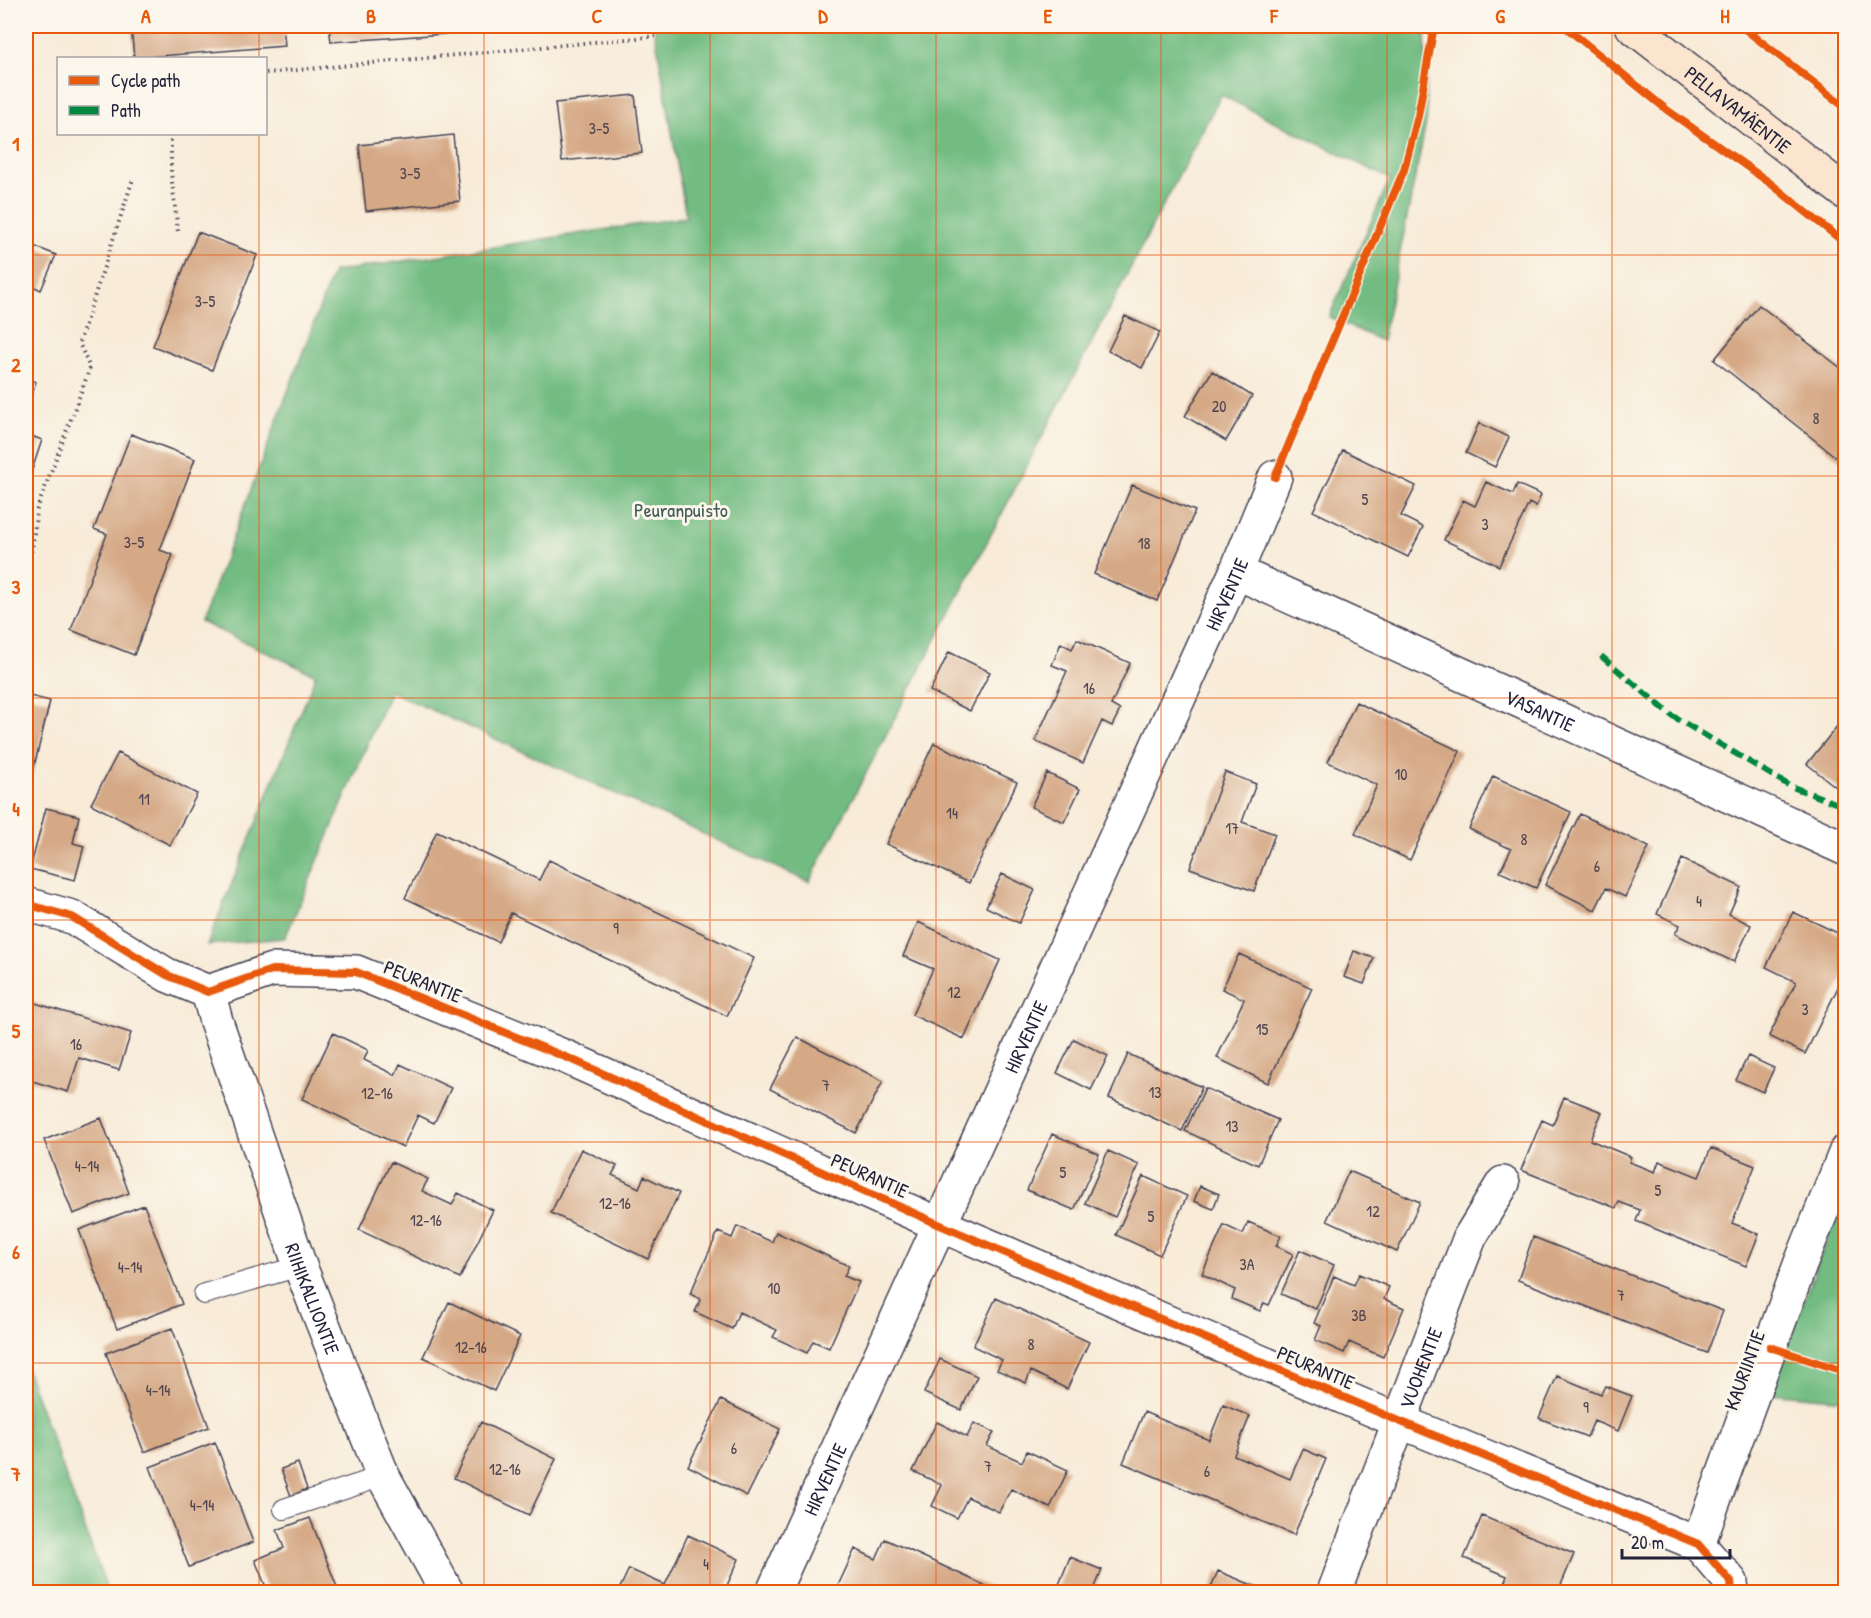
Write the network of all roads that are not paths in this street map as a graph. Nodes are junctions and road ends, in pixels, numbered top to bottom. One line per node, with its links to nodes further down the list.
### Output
1 (1632, 26): 2 (street, PELLAVAMÄENTIE)
2 (1845, 193)
3 (1275, 477): 4 (street, HIRVENTIE)
4 (1236, 572): 5 (street, VASANTIE); 10 (street, HIRVENTIE)
5 (1845, 849)
6 (26, 904): 7 (street)
7 (208, 992): 10 (street, PEURANTIE); 11 (street, RIIHIKALLIONTIE)
8 (1845, 1151): 16 (street, KAURIINTIE)
9 (1503, 1183): 13 (street, VUOHENTIE)
10 (938, 1224): 13 (street, PEURANTIE); 18 (street, HIRVENTIE)
11 (300, 1266): 12 (lane); 14 (street, RIIHIKALLIONTIE)
12 (204, 1294)
13 (1399, 1421): 16 (street, PEURANTIE); 19 (street, VUOHENTIE)
14 (382, 1476): 15 (lane); 17 (street, RIIHIKALLIONTIE)
15 (284, 1509)
16 (1698, 1544): 20 (street)
17 (447, 1593)
18 (772, 1593)
19 (1334, 1593)
20 (1732, 1593)

